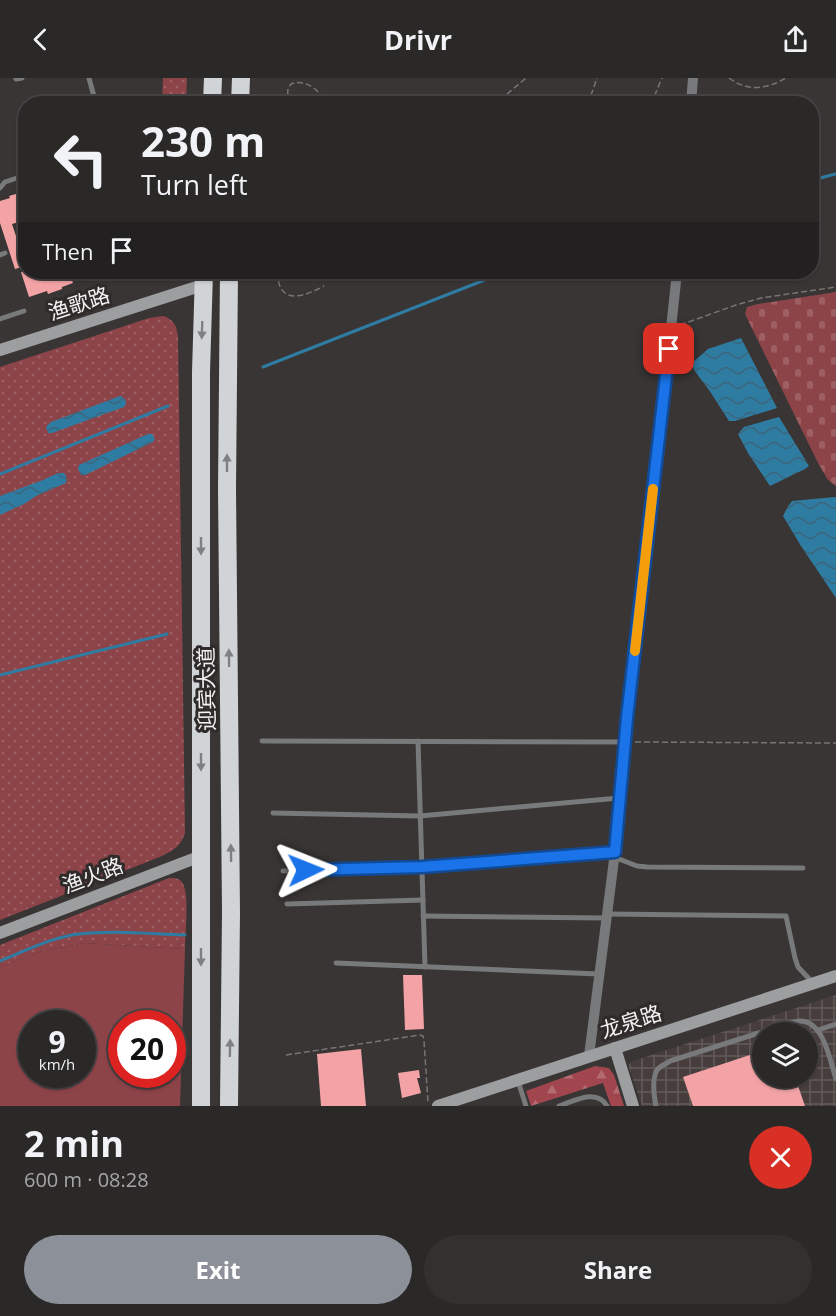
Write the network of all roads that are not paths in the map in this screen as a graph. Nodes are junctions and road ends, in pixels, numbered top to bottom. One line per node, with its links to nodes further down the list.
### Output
1 (89, 78): 5 (lane)
2 (213, 78): 6 (highway)
3 (242, 78): 7 (highway)
4 (693, 78): 8 (street)
5 (94, 96)
6 (212, 96)
7 (241, 96)
8 (692, 96)
9 (18, 178): 10 (lane)
10 (0, 188)
11 (201, 279): 17 (street, 渔歌路)
12 (204, 279): 25 (highway, 迎宾大道, one-way to 25)
13 (229, 279): 47 (highway, 迎宾大道, one-way to 13)
14 (676, 279): 20 (street)
15 (24, 311): 16 (lane)
16 (0, 319)
17 (0, 350)
18 (262, 741): 19 (lane)
19 (418, 741): 20 (lane); 23 (lane)
20 (625, 742): 21 (street)
21 (621, 798): 23 (lane); 24 (street)
22 (273, 813): 23 (lane)
23 (420, 816): 26 (lane)
24 (615, 855): 26 (lane); 27 (lane); 32 (street)
25 (201, 856): 33 (street, 渔火路); 46 (highway, 迎宾大道, one-way to 46)
26 (422, 867): 28 (lane); 29 (lane)
27 (803, 868)
28 (283, 871)
29 (423, 900): 30 (lane); 31 (lane)
30 (287, 904)
31 (423, 916): 32 (lane); 35 (lane)
32 (607, 916): 36 (street); 38 (lane)
33 (0, 933)
34 (336, 963): 35 (lane)
35 (425, 967): 36 (lane)
36 (599, 974): 43 (street)
37 (836, 976): 38 (street, 龙泉路)
38 (813, 983): 42 (street, 龙泉路)
39 (836, 1024): 40 (lane)
40 (818, 1030): 44 (lane)
41 (752, 1035): 53 (lane)
42 (615, 1048): 43 (street, 龙泉路); 52 (street)
43 (588, 1056): 45 (street, 龙泉路)
44 (836, 1079)
45 (517, 1080): 48 (street, 龙泉路); 49 (lane)
46 (201, 1106)
47 (229, 1106)
48 (438, 1106)
49 (526, 1106)
50 (559, 1106): 51 (lane)
51 (607, 1106)
52 (633, 1106)
53 (656, 1106)

